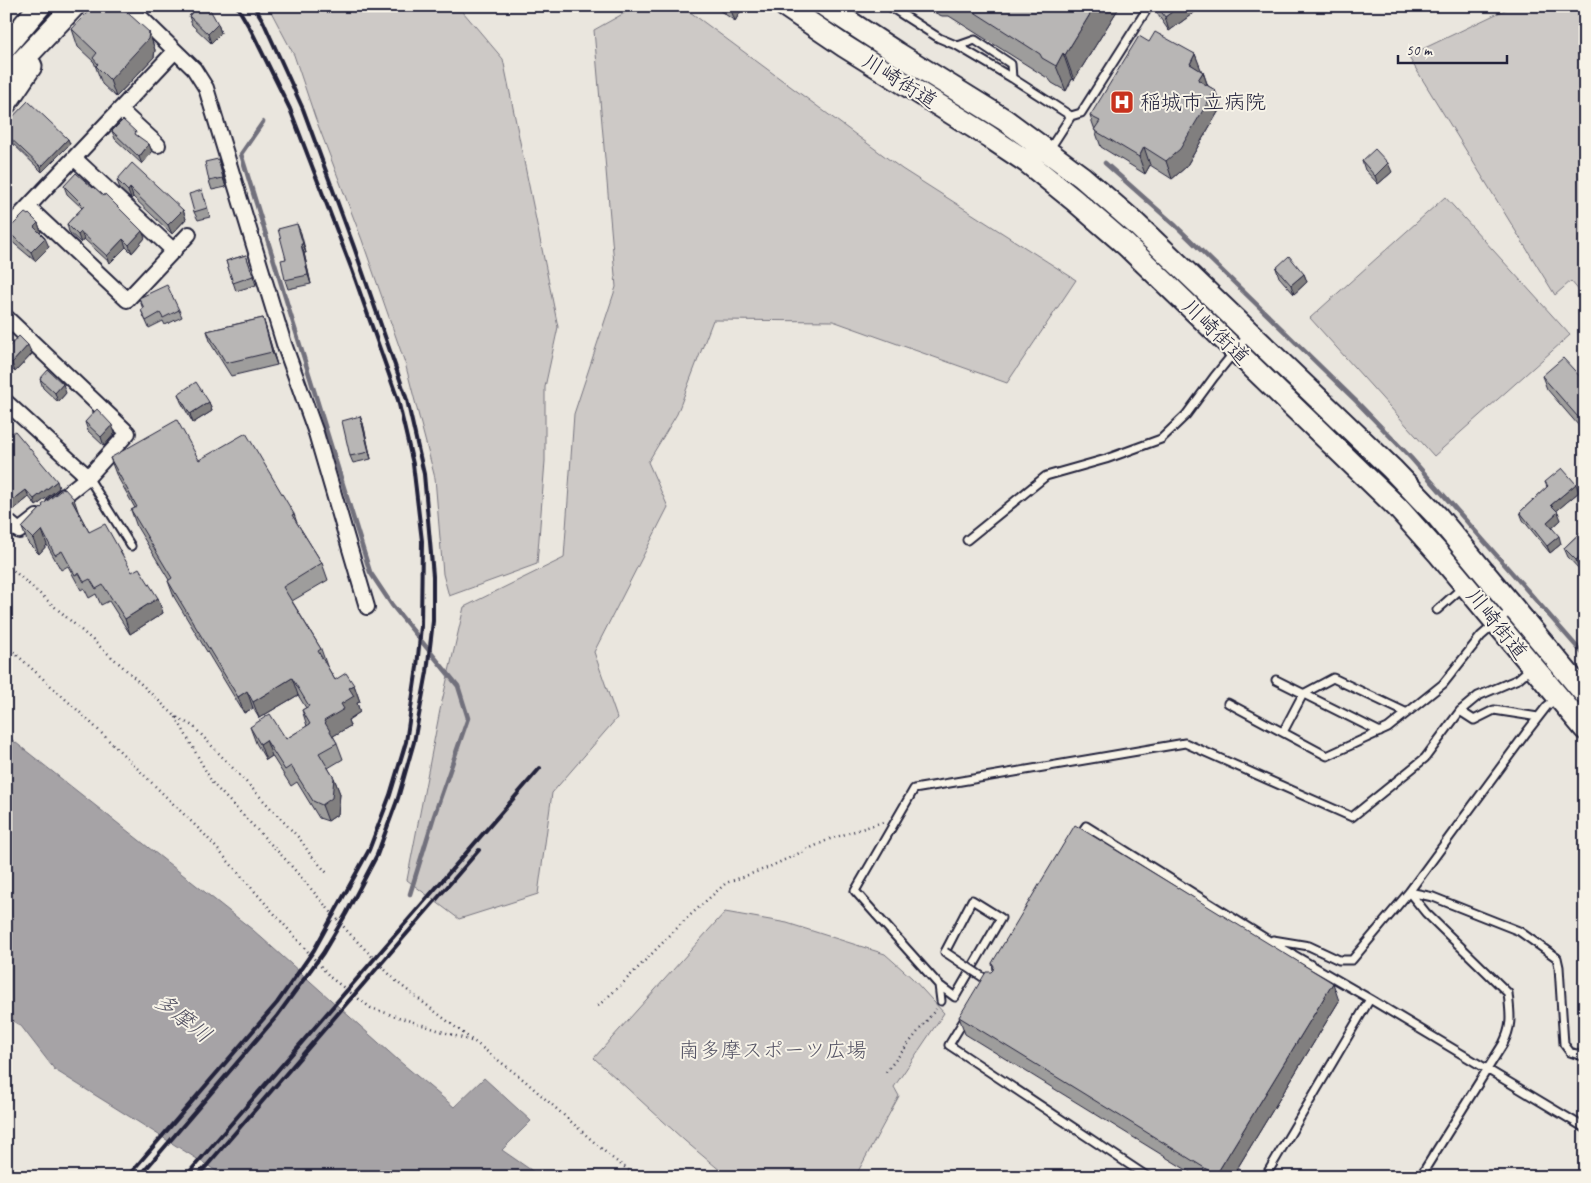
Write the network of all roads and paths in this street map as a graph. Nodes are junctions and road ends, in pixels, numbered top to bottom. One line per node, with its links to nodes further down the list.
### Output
1 (74, 6): 8 (main road)
2 (785, 6): 18 (main road, 川崎街道)
3 (825, 6): 18 (main road, 川崎街道)
4 (889, 6): 10 (lane)
5 (1149, 6): 16 (lane)
6 (131, 7): 11 (street)
7 (34, 8): 9 (main road)
8 (60, 22): 12 (main road); 14 (main road)
9 (6, 46)
10 (958, 46): 13 (lane); 13 (lane)
11 (175, 51): 15 (street); 34 (street)
12 (6, 78)
13 (1012, 78): 16 (lane)
14 (6, 103)
15 (120, 110): 17 (street); 19 (street)
16 (1071, 116): 18 (lane)
17 (158, 145)
18 (1037, 156): 25 (main road, 川崎街道); 26 (main road, 川崎街道)
19 (74, 158): 20 (street); 23 (street)
20 (28, 207): 21 (street); 23 (street)
21 (6, 230)
22 (189, 234): 23 (street)
23 (174, 251)
24 (6, 317): 28 (street)
25 (1250, 334): 26 (lane); 33 (main road, 川崎街道)
26 (1235, 350): 30 (lane); 33 (main road, 川崎街道)
27 (6, 402): 28 (street)
28 (88, 477): 29 (street); 31 (lane)
29 (6, 520)
30 (967, 540)
31 (131, 546)
32 (6, 564): 46 (path)
33 (1474, 578): 35 (main road, 川崎街道); 36 (lane); 37 (main road, 川崎街道)
34 (366, 607)
35 (1514, 607): 37 (lane); 41 (main road, 川崎街道)
36 (1437, 610)
37 (1496, 623): 39 (main road, 川崎街道); 45 (lane)
38 (6, 645): 64 (path)
39 (1532, 667): 41 (main road, 川崎街道); 44 (lane)
40 (1276, 680): 42 (lane)
41 (1570, 691): 47 (lane); 48 (main road, 川崎街道)
42 (1302, 694): 45 (lane); 49 (lane); 50 (lane)
43 (1228, 703): 49 (lane)
44 (1460, 711): 47 (lane); 51 (lane)
45 (1407, 713): 50 (lane)
46 (176, 716): 53 (path); 64 (path)
47 (1538, 717): 54 (lane)
48 (1585, 730)
49 (1283, 732): 50 (lane)
50 (1380, 732)
51 (898, 817): 57 (lane); 62 (path)
52 (1075, 842): 55 (lane)
53 (327, 873)
54 (1409, 892): 55 (lane); 65 (lane); 66 (lane)
55 (1268, 940): 60 (lane)
56 (991, 977): 59 (lane)
57 (938, 985): 58 (lane, bridge); 61 (lane)
58 (995, 985)
59 (986, 986)
60 (1370, 999): 66 (lane); 71 (lane)
61 (941, 1001): 67 (path)
62 (598, 1006)
63 (970, 1011): 70 (lane)
64 (478, 1044): 69 (path)
65 (1585, 1057)
66 (1486, 1070): 68 (lane); 72 (lane)
67 (886, 1072)
68 (1585, 1128)
69 (638, 1177)
70 (1148, 1177)
71 (1265, 1177)
72 (1420, 1177)

